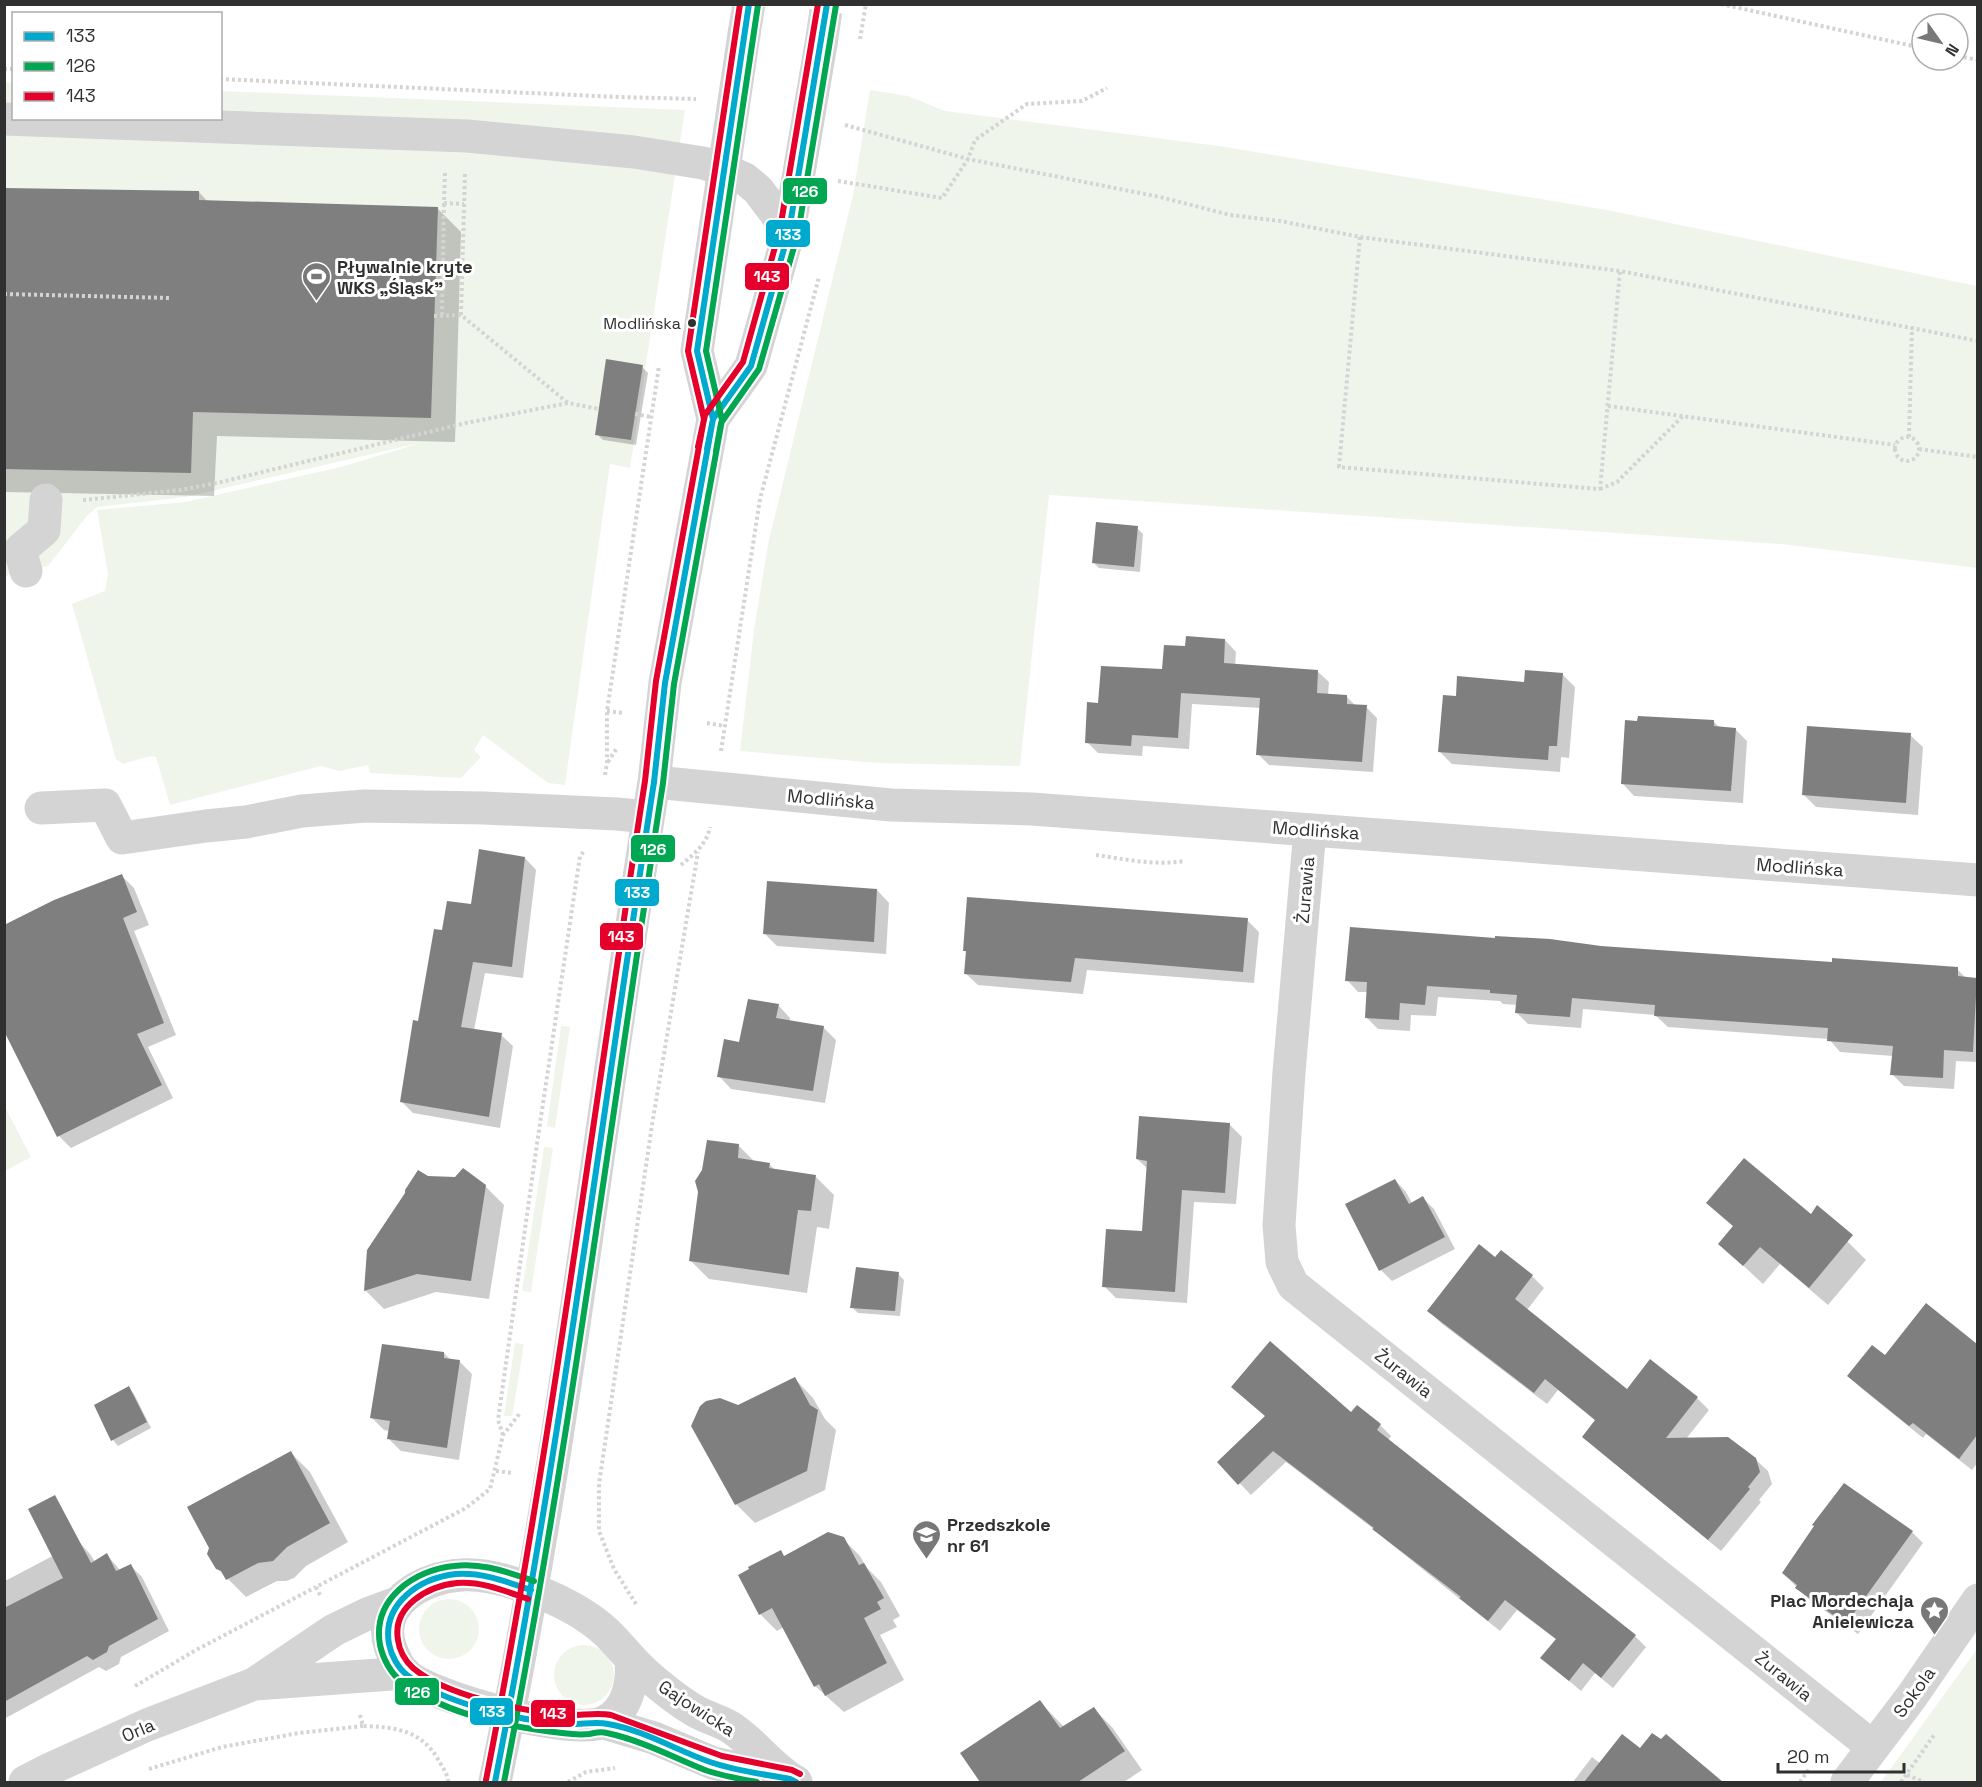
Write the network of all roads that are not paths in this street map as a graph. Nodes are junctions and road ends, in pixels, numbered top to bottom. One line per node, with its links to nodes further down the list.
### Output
1 (744, 34): 4 (street)
2 (821, 44): 5 (street)
3 (37, 120): 4 (street)
4 (725, 170): 5 (street); 6 (street)
5 (789, 231): 6 (street)
6 (713, 419): 9 (street)
7 (46, 500): 8 (street)
8 (26, 571)
9 (654, 782): 11 (street); 12 (street, Modlińska)
10 (42, 808): 11 (street)
11 (648, 817): 14 (street)
12 (1310, 830): 13 (street, Modlińska); 22 (street, Żurawia)
13 (1977, 880)
14 (531, 1590): 16 (street); 17 (street, Gajowicka); 20 (street)
15 (1977, 1600): 22 (street, Sokola)
16 (397, 1603): 18 (street); 19 (street, Orla)
17 (631, 1660): 21 (street); 23 (street, Gajowicka)
18 (405, 1673): 19 (street, Orla); 20 (street)
19 (254, 1684): 24 (street, Orla)
20 (509, 1714): 21 (street, Gajowicka); 25 (street)
21 (603, 1723): 23 (street, Gajowicka)
22 (1873, 1747): 26 (street, Sokola)
23 (793, 1781)
24 (25, 1782)
25 (495, 1782)
26 (1847, 1782)

